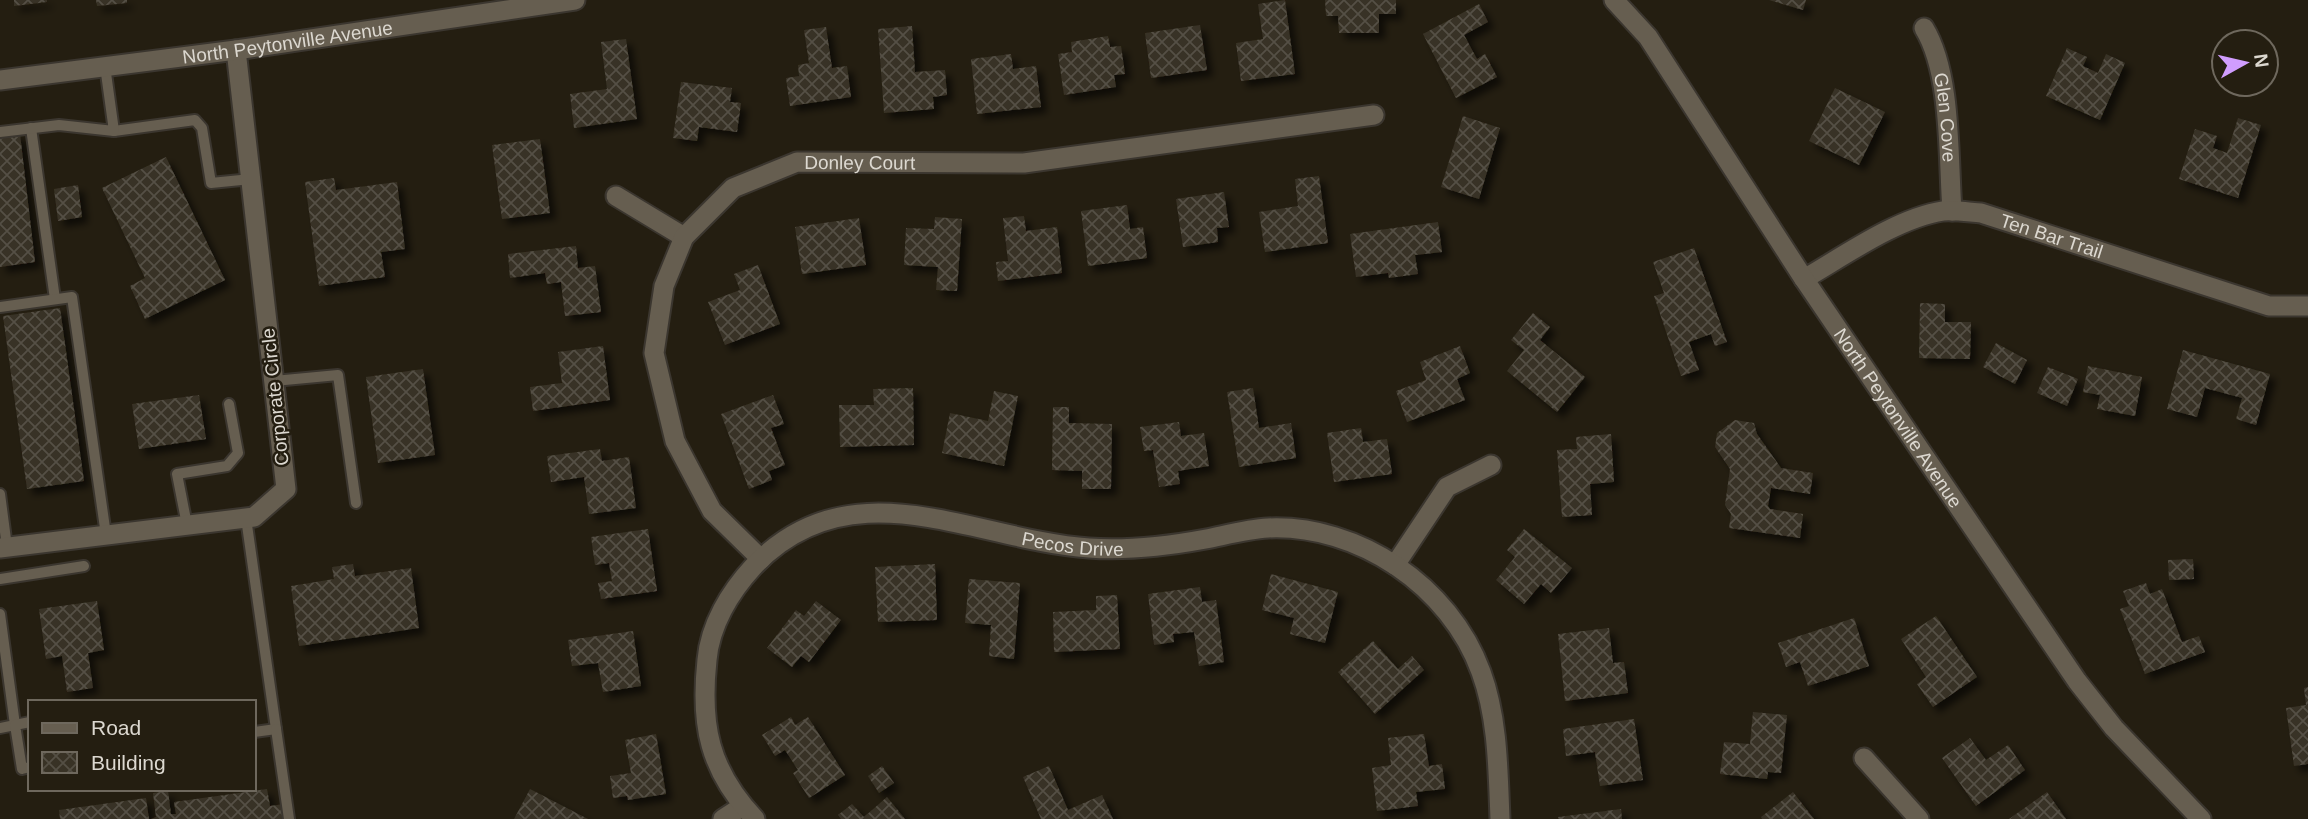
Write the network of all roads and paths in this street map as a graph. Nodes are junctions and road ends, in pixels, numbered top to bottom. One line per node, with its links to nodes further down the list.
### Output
1 (575, 0): 4 (street, North Peytonville Avenue)
2 (1614, 0): 15 (street, North Peytonville Avenue)
3 (1924, 28): 13 (street, Glen Cove)
4 (236, 50): 5 (street, North Peytonville Avenue); 11 (street, Corporate Circle)
5 (105, 66): 6 (street, North Peytonville Avenue); 9 (lane)
6 (0, 80)
7 (1374, 115): 14 (street, Donley Court)
8 (31, 128): 9 (lane); 10 (lane); 16 (lane)
9 (114, 131): 11 (lane)
10 (0, 132)
11 (251, 179): 19 (street, Corporate Circle)
12 (616, 195): 14 (street)
13 (1952, 211): 15 (street, Ten Bar Trail); 17 (street, Ten Bar Trail)
14 (684, 237): 28 (street, Donley Court)
15 (1804, 279): 45 (street, North Peytonville Avenue)
16 (55, 299): 18 (lane); 26 (lane)
17 (2308, 306)
18 (0, 307)
19 (274, 381): 23 (lane); 24 (street, Corporate Circle)
20 (229, 404): 25 (lane)
21 (1491, 465): 29 (street)
22 (0, 494): 27 (lane)
23 (356, 503)
24 (246, 518): 25 (street, Corporate Circle); 36 (lane)
25 (187, 526): 26 (street, Corporate Circle)
26 (106, 535): 27 (street, Corporate Circle)
27 (4, 548)
28 (761, 559): 29 (street, Pecos Drive); 40 (street, Pecos Drive)
29 (1395, 565): 43 (street, Pecos Drive)
30 (84, 566): 31 (lane)
31 (0, 579)
32 (0, 614): 34 (lane)
33 (28, 722): 34 (lane)
34 (15, 725): 35 (lane); 39 (lane)
35 (0, 727)
36 (276, 729): 37 (lane); 41 (lane)
37 (256, 732)
38 (1864, 758): 44 (street)
39 (28, 768)
40 (749, 812): 42 (street)
41 (289, 819)
42 (723, 819)
43 (1500, 819)
44 (1919, 819)
45 (2201, 819)

